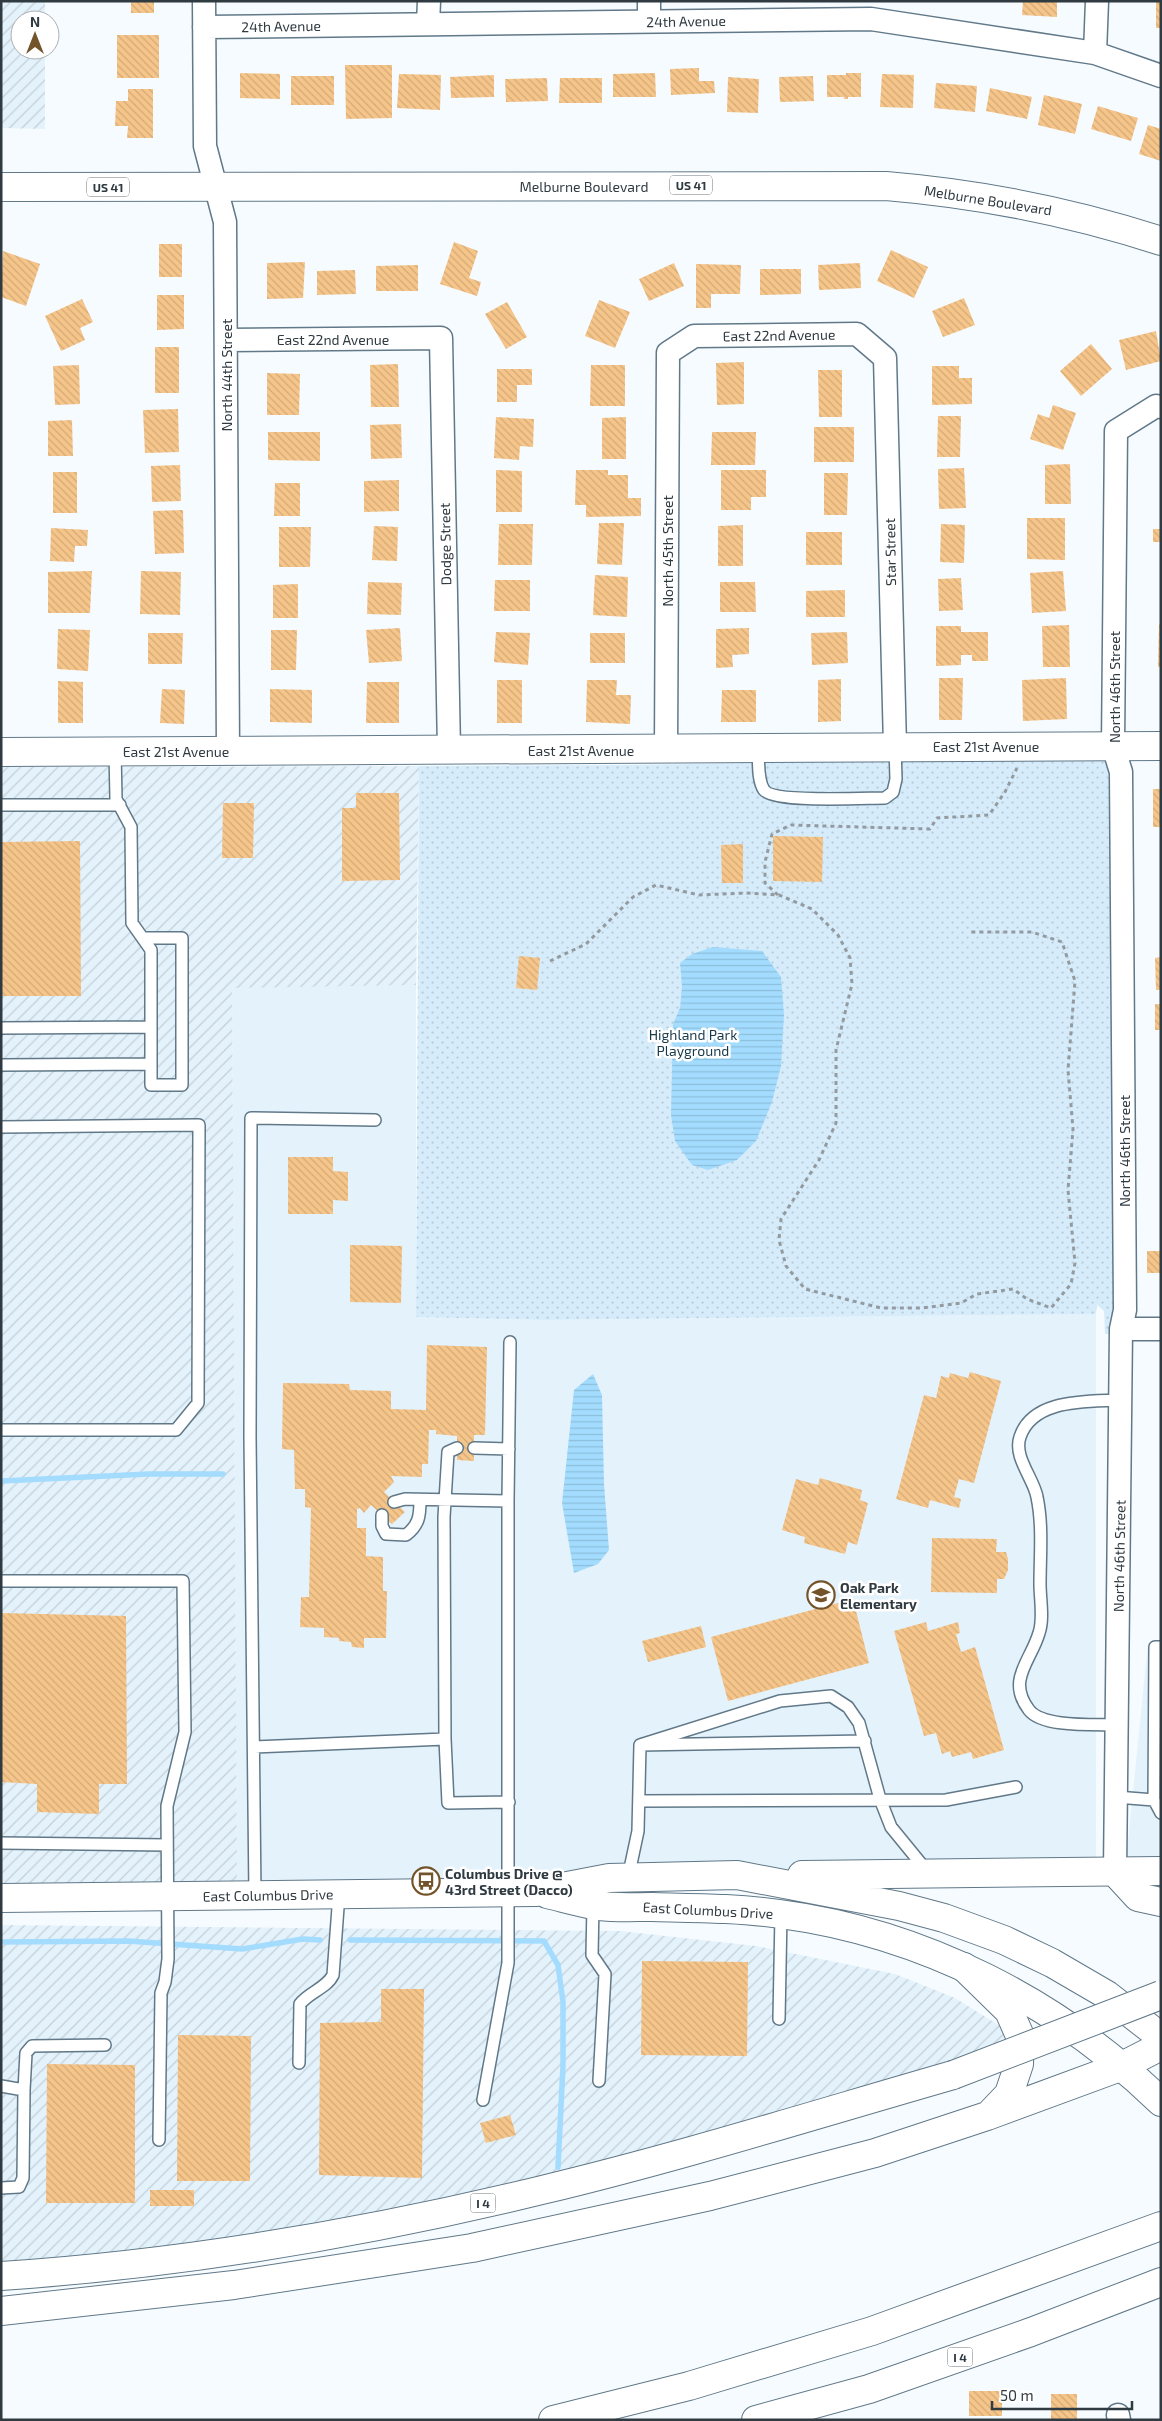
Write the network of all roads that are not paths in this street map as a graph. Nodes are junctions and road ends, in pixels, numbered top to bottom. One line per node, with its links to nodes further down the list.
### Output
1 (204, 1): 7 (street, North 44th Street)
2 (429, 1): 6 (street)
3 (1097, 1): 8 (street)
4 (871, 10): 5 (street, 24th Avenue); 8 (street, 24th Avenue)
5 (649, 11): 6 (street, 24th Avenue)
6 (428, 24): 7 (street, 24th Avenue)
7 (204, 27): 10 (street, North 44th Street)
8 (1095, 53): 9 (street, 24th Avenue)
9 (1161, 76)
10 (216, 187): 11 (main road, Melburne Boulevard / US 41); 12 (main road, Melburne Boulevard / US 41); 14 (street, North 44th Street)
11 (1, 188)
12 (1161, 241)
13 (441, 338): 14 (street, East 22nd Avenue); 22 (street, Dodge Street)
14 (226, 340): 25 (street, North 44th Street)
15 (668, 353): 16 (street, East 22nd Avenue); 23 (street, North 45th Street)
16 (885, 358): 18 (street, Star Street)
17 (1161, 407): 19 (street, North 46th Street)
18 (896, 746): 19 (main road, East 21st Avenue); 21 (main road, East 21st Avenue); 21 (lane)
19 (1113, 746): 20 (main road, East 21st Avenue); 36 (street, North 46th Street)
20 (1161, 746)
21 (758, 748): 23 (main road, East 21st Avenue)
22 (448, 750): 23 (main road, East 21st Avenue); 25 (main road, East 21st Avenue)
23 (666, 750)
24 (115, 751): 25 (main road, East 21st Avenue); 26 (main road, East 21st Avenue); 28 (lane)
25 (228, 751)
26 (1, 752)
27 (1, 805): 28 (lane)
28 (120, 805): 29 (lane)
29 (143, 938): 30 (lane); 32 (lane)
30 (151, 1027): 31 (lane); 32 (lane)
31 (1, 1028)
32 (151, 1064): 33 (lane)
33 (1, 1065)
34 (375, 1120): 55 (lane)
35 (1, 1126): 40 (lane)
36 (1121, 1329): 37 (street); 39 (street, North 46th Street)
37 (1161, 1329)
38 (510, 1342): 43 (lane)
39 (1120, 1400): 51 (street, North 46th Street); 51 (lane)
40 (1, 1430)
41 (457, 1448): 45 (lane)
42 (474, 1448): 43 (lane)
43 (509, 1449): 47 (lane)
44 (420, 1500): 45 (lane); 46 (lane); 48 (lane)
45 (445, 1501): 47 (lane); 52 (lane)
46 (394, 1502)
47 (508, 1502): 61 (lane)
48 (382, 1515)
49 (1, 1581): 64 (lane)
50 (1161, 1647): 59 (lane)
51 (1117, 1725): 57 (street, North 46th Street)
52 (445, 1739): 55 (lane); 61 (lane)
53 (865, 1741): 54 (lane); 54 (lane); 58 (lane)
54 (640, 1746): 60 (lane)
55 (254, 1747): 74 (lane)
56 (1016, 1787): 58 (lane)
57 (1116, 1796): 59 (lane); 66 (street, North 46th Street)
58 (880, 1799): 60 (lane); 67 (lane)
59 (1154, 1800): 62 (lane)
60 (639, 1801): 69 (lane)
61 (509, 1802): 70 (lane)
62 (1161, 1813)
63 (1, 1843): 64 (lane)
64 (167, 1845): 73 (lane)
65 (1161, 1871): 66 (main road)
66 (1115, 1872): 67 (main road); 76 (main road)
67 (930, 1874): 68 (main road)
68 (737, 1876): 69 (main road, East Columbus Drive); 81 (main road, East Columbus Drive)
69 (628, 1878): 71 (main road, East Columbus Drive)
70 (523, 1892): 71 (main road, East Columbus Drive); 72 (main road, East Columbus Drive); 89 (lane)
71 (593, 1893): 77 (main road, East Columbus Drive); 86 (lane)
72 (339, 1894): 74 (main road, East Columbus Drive); 84 (lane)
73 (168, 1896): 74 (main road, East Columbus Drive); 75 (main road, East Columbus Drive); 92 (lane)
74 (255, 1896)
75 (1, 1898)
76 (1161, 1902)
77 (781, 1914): 78 (main road, East Columbus Drive); 80 (lane)
78 (964, 1966): 85 (main road, East Columbus Drive); 91 (main road)
79 (1161, 1995): 95 (main road, I 4, bridge)
80 (779, 2020)
81 (1161, 2037)
82 (106, 2046): 88 (lane)
83 (1161, 2046): 85 (main road)
84 (299, 2063)
85 (1120, 2067): 90 (main road, East Columbus Drive); 91 (main road)
86 (600, 2081)
87 (1, 2086): 88 (lane)
88 (24, 2090): 93 (lane)
89 (483, 2100)
90 (1161, 2102)
91 (987, 2116): 97 (main road)
92 (159, 2140)
93 (1, 2188)
94 (1161, 2226): 98 (main road)
95 (1, 2276)
96 (1161, 2282): 99 (main road, I 4)
97 (1, 2311)
98 (553, 2420)
99 (756, 2420)

